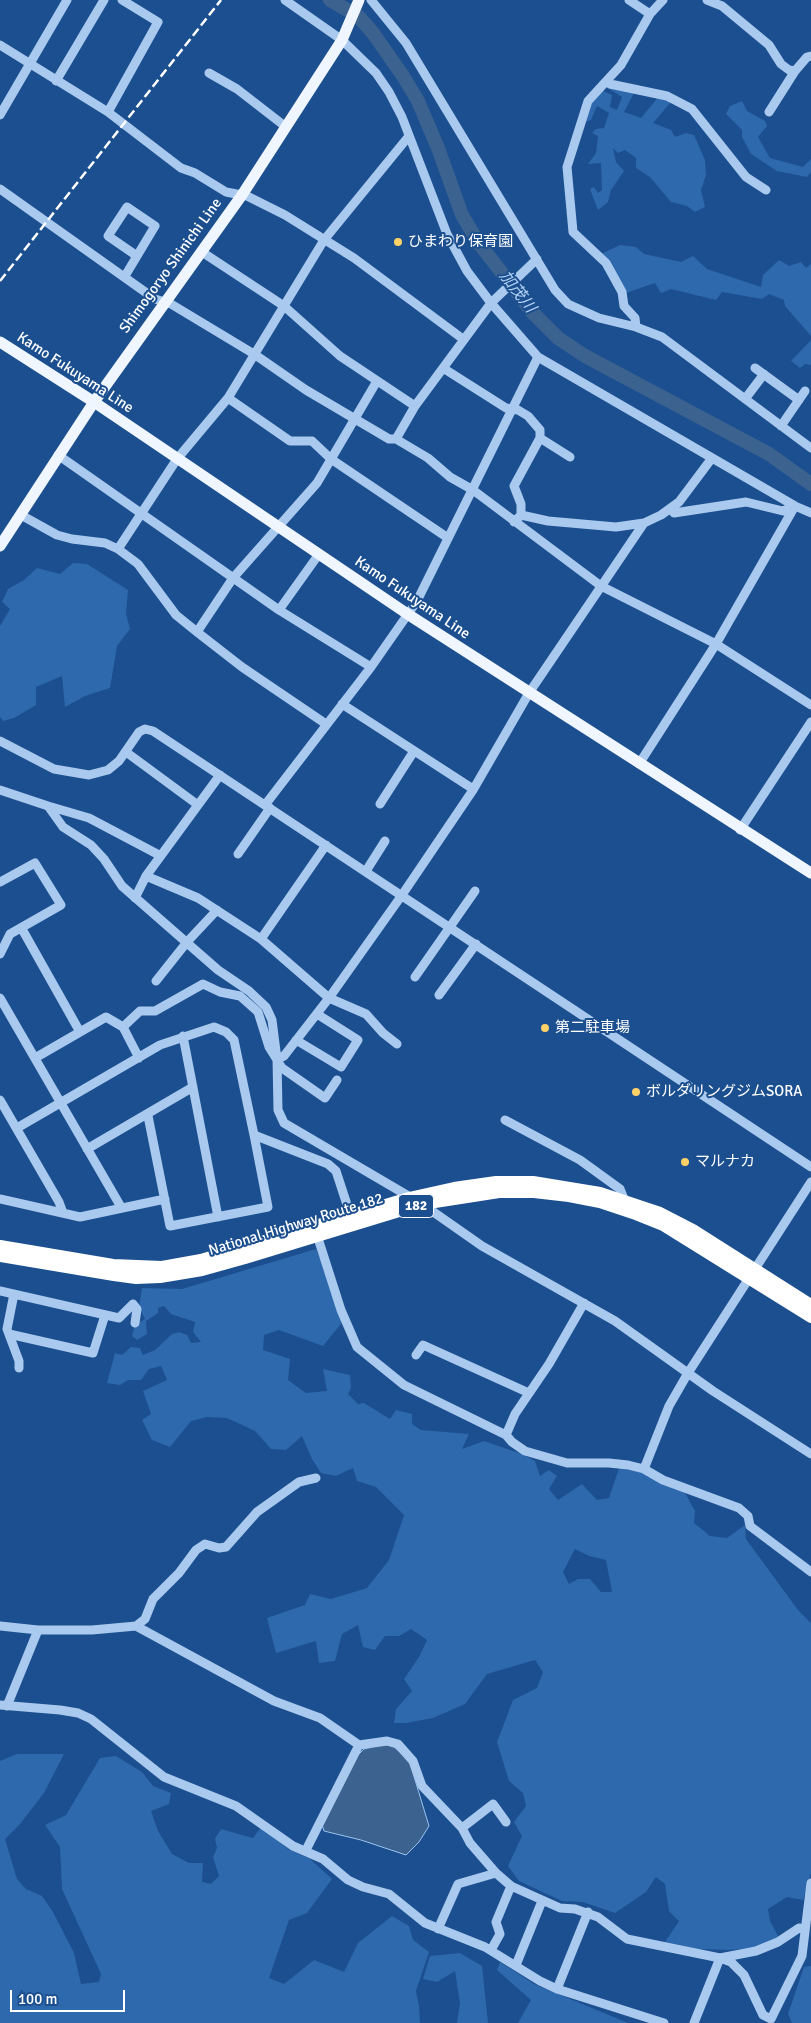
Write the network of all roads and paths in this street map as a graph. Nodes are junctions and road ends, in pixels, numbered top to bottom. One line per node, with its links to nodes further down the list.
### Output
1 (67, 0): 14 (street)
2 (104, 0): 17 (street)
3 (122, 0): 19 (street)
4 (286, 0): 11 (street)
5 (359, 0): 11 (main road, Shimogoryo Shinichi Line)
6 (371, 0): 30 (street)
7 (629, 0): 10 (street)
8 (663, 0): 10 (street)
9 (707, 0): 15 (street)
10 (650, 14): 18 (street)
11 (344, 37): 22 (main road, Shimogoryo Shinichi Line); 23 (street)
12 (0, 45): 14 (street)
13 (811, 56): 15 (street)
14 (31, 66): 17 (street); 21 (street)
15 (795, 71): 20 (street)
16 (209, 73): 22 (street)
17 (56, 81): 19 (street)
18 (607, 81): 25 (street); 35 (street)
19 (108, 112): 26 (street)
20 (769, 112)
21 (0, 115)
22 (286, 127): 26 (main road, Shimogoryo Shinichi Line)
23 (409, 136): 27 (street); 33 (street)
24 (0, 189): 31 (street)
25 (766, 190)
26 (242, 195): 27 (street); 28 (main road, Shimogoryo Shinichi Line)
27 (324, 240): 34 (street); 36 (street)
28 (202, 252): 32 (main road, Shimogoryo Shinichi Line); 34 (street)
29 (137, 256): 29 (street); 31 (street)
30 (537, 259): 33 (street); 35 (street)
31 (125, 276): 32 (street)
32 (163, 302): 38 (street); 48 (main road, Shimogoryo Shinichi Line)
33 (493, 302): 36 (street); 39 (street)
34 (284, 306): 38 (street); 43 (street)
35 (636, 327): 46 (street)
36 (463, 339): 40 (street)
37 (0, 342): 48 (main road, Kamo Fukuyama Line)
38 (254, 354): 45 (street); 51 (street)
39 (538, 357): 50 (street); 58 (street)
40 (444, 368): 49 (street); 50 (street)
41 (755, 368): 42 (street)
42 (764, 374): 46 (street); 47 (street)
43 (378, 381): 49 (street); 51 (street)
44 (805, 391): 47 (street)
45 (228, 398): 59 (street); 60 (street)
46 (745, 399): 52 (street)
47 (799, 400): 52 (street)
48 (94, 402): 56 (main road, Shimogoryo Shinichi Line); 59 (main road, Kamo Fukuyama Line)
49 (415, 406): 54 (street)
50 (512, 410): 53 (street); 61 (street)
51 (354, 418): 54 (street); 60 (street)
52 (781, 426): 55 (street)
53 (540, 438): 57 (street); 67 (street)
54 (396, 439): 61 (street)
55 (811, 448)
56 (58, 455): 64 (street); 66 (main road, Shimogoryo Shinichi Line)
57 (570, 457)
58 (712, 458): 62 (street); 63 (street)
59 (177, 459): 64 (street); 70 (main road, Kamo Fukuyama Line)
60 (331, 459): 70 (street); 71 (street)
61 (473, 490): 68 (street); 71 (street)
62 (795, 506): 63 (street); 65 (street); 80 (street)
63 (671, 509): 69 (street)
64 (141, 513): 73 (street); 75 (street)
65 (811, 513)
66 (21, 515): 72 (main road, Shimogoryo Shinichi Line); 73 (street)
67 (521, 515): 68 (street); 69 (street)
68 (514, 522): 76 (street)
69 (644, 523): 76 (street)
70 (279, 528): 74 (main road, Kamo Fukuyama Line); 75 (street)
71 (448, 538): 78 (street)
72 (0, 545)
73 (118, 549): 79 (street)
74 (319, 554): 77 (street); 78 (main road, Kamo Fukuyama Line)
75 (233, 578): 77 (street); 79 (street)
76 (601, 586): 80 (street); 82 (street)
77 (279, 610): 81 (street)
78 (409, 615): 81 (street); 82 (main road, Kamo Fukuyama Line)
79 (197, 632): 86 (street)
80 (716, 644): 84 (street); 90 (street)
81 (371, 667): 83 (street)
82 (529, 693): 90 (main road, Kamo Fukuyama Line); 93 (street)
83 (342, 704): 86 (street); 88 (street)
84 (811, 705)
85 (811, 722): 98 (street)
86 (326, 724): 97 (street)
87 (0, 741): 89 (street)
88 (414, 751): 93 (street); 94 (street)
89 (126, 752): 91 (street); 95 (street)
90 (639, 764): 98 (main road, Kamo Fukuyama Line)
91 (220, 775): 95 (street); 97 (street)
92 (0, 790): 96 (street)
93 (473, 790): 108 (street)
94 (380, 804)
95 (198, 805): 102 (street)
96 (48, 806): 102 (street); 109 (street)
97 (268, 806): 100 (street); 101 (street)
98 (740, 830): 104 (main road, Kamo Fukuyama Line)
99 (385, 841): 103 (street)
100 (326, 845): 103 (street); 113 (street)
101 (238, 854)
102 (161, 856): 105 (street)
103 (366, 871): 108 (street)
104 (811, 873)
105 (146, 876): 109 (street); 110 (street)
106 (0, 882): 112 (street)
107 (475, 891): 111 (street)
108 (402, 895): 111 (street); 121 (street)
109 (136, 898): 114 (street)
110 (217, 910): 113 (street); 114 (street)
111 (450, 927): 115 (street); 117 (street)
112 (22, 929): 116 (street); 124 (street)
113 (261, 939): 121 (street)
114 (186, 942): 118 (street); 130 (street)
115 (476, 944): 119 (street); 140 (street)
116 (0, 954)
117 (415, 977)
118 (156, 981)
119 (439, 995)
120 (0, 998): 128 (street)
121 (329, 998): 122 (street); 127 (street)
122 (317, 1014): 126 (street); 126 (street)
123 (123, 1027): 124 (street); 129 (street); 130 (street)
124 (80, 1032): 128 (street)
125 (183, 1036): 129 (street); 132 (street); 138 (street)
126 (296, 1040): 130 (street)
127 (397, 1044)
128 (35, 1058): 134 (street)
129 (139, 1058): 134 (street)
130 (277, 1059): 131 (street); 142 (street)
131 (337, 1080)
132 (193, 1087): 135 (street); 149 (street)
133 (0, 1100): 137 (street)
134 (60, 1103): 137 (street); 139 (street)
135 (148, 1116): 139 (street); 144 (street)
136 (505, 1120): 145 (street)
137 (17, 1128): 148 (street)
138 (254, 1135): 149 (street); 150 (street)
139 (87, 1150): 147 (street)
140 (811, 1166)
141 (811, 1182): 154 (street)
142 (410, 1198): 145 (highway, National Highway Route 182 / 182); 146 (street); 150 (highway, National Highway Route 182 / 182)
143 (0, 1199): 148 (street)
144 (165, 1199): 147 (street); 149 (street)
145 (624, 1199): 154 (highway, National Highway Route 182 / 182)
146 (422, 1204): 150 (highway, National Highway Route 182 / 182); 154 (highway, National Highway Route 182 / 182); 157 (street)
147 (120, 1207): 148 (street)
148 (63, 1213)
149 (218, 1217)
150 (352, 1220): 151 (highway, National Highway Route 182 / 182)
151 (316, 1231): 152 (highway, National Highway Route 182 / 182); 153 (highway, National Highway Route 182 / 182); 167 (street)
152 (0, 1246)
153 (0, 1256)
154 (750, 1274): 158 (highway, National Highway Route 182 / 182); 160 (highway, National Highway Route 182 / 182); 165 (street)
155 (0, 1291): 156 (street)
156 (14, 1294): 159 (street); 162 (street)
157 (584, 1302): 165 (street); 166 (street)
158 (811, 1305)
159 (105, 1315): 161 (street); 162 (street)
160 (811, 1317)
161 (135, 1323)
162 (9, 1334): 164 (street)
163 (416, 1355): 166 (street)
164 (19, 1368)
165 (688, 1373): 168 (street); 169 (street)
166 (529, 1393): 167 (street)
167 (506, 1435): 169 (street)
168 (811, 1454)
169 (644, 1469): 171 (street)
170 (316, 1478): 173 (street)
171 (811, 1572)
172 (0, 1626): 174 (street)
173 (136, 1626): 174 (street); 176 (street)
174 (38, 1630): 175 (street)
175 (4, 1706): 179 (street)
176 (359, 1745): 178 (street); 179 (street)
177 (506, 1822): 178 (street)
178 (462, 1828): 180 (street)
179 (306, 1850): 185 (street)
180 (496, 1873): 182 (street); 185 (street)
181 (811, 1883): 186 (street)
182 (511, 1886): 183 (street); 187 (street)
183 (542, 1901): 184 (street); 189 (street)
184 (588, 1912): 188 (street); 190 (street)
185 (438, 1928): 187 (street)
186 (804, 1929): 188 (street); 188 (street)
187 (490, 1950): 189 (street)
188 (720, 1958): 192 (street)
189 (516, 1965): 190 (street)
190 (557, 1989): 191 (street)
191 (664, 2023)
192 (694, 2023)

